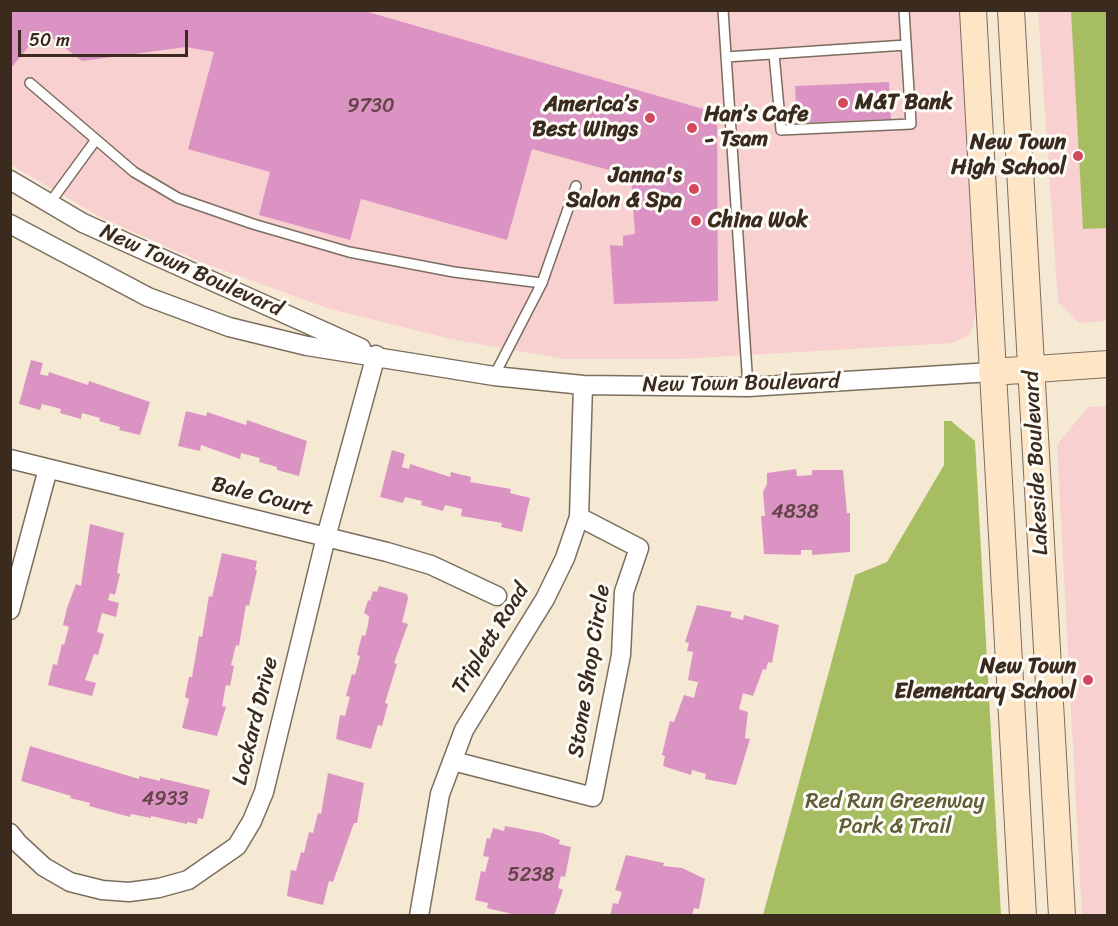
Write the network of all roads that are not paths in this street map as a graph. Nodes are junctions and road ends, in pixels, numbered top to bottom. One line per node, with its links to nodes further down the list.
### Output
1 (723, 10): 7 (lane)
2 (904, 10): 5 (lane)
3 (972, 10): 18 (main road, Lakeside Boulevard)
4 (1011, 10): 17 (main road, Lakeside Boulevard)
5 (906, 45): 6 (lane); 6 (lane)
6 (774, 54): 7 (lane)
7 (726, 57): 21 (lane)
8 (30, 83): 9 (lane)
9 (96, 141): 12 (lane); 14 (lane)
10 (10, 180): 12 (street, New Town Boulevard)
11 (576, 186): 14 (lane)
12 (49, 204): 15 (street, New Town Boulevard)
13 (10, 224): 15 (street, New Town Boulevard)
14 (542, 283): 19 (lane)
15 (376, 355): 19 (street, New Town Boulevard); 25 (street, Lockard Drive)
16 (1107, 364): 17 (main road, New Town Boulevard)
17 (1031, 368): 18 (main road, New Town Boulevard); 32 (main road, Lakeside Boulevard)
18 (992, 372): 21 (street, New Town Boulevard); 31 (main road, Lakeside Boulevard)
19 (494, 376): 20 (street, New Town Boulevard)
20 (583, 385): 21 (street, New Town Boulevard); 24 (street, Triplett Road)
21 (748, 387)
22 (10, 459): 23 (street, Bale Court)
23 (48, 469): 25 (street, Bale Court); 27 (street)
24 (579, 517): 28 (street, Triplett Road); 28 (street, Stone Shop Circle)
25 (326, 537): 26 (street, Bale Court); 29 (street, Lockard Drive)
26 (497, 596)
27 (10, 610)
28 (453, 761): 30 (street, Triplett Road)
29 (10, 833)
30 (419, 915)
31 (1023, 915)
32 (1062, 915)

